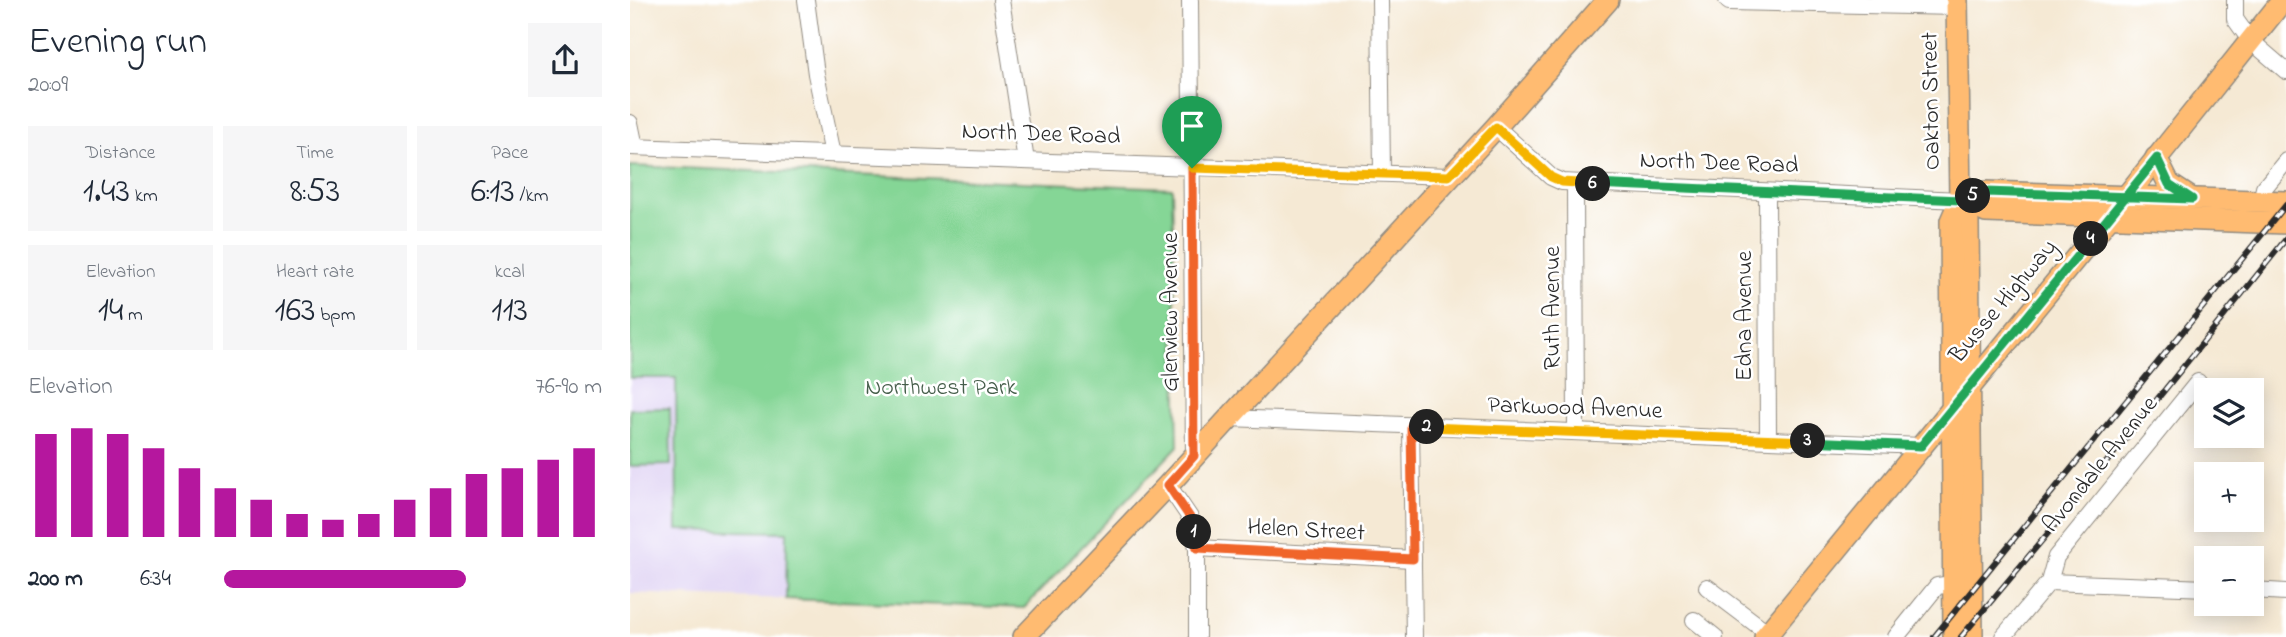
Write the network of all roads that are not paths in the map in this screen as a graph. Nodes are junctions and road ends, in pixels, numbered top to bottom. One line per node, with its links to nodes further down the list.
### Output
1 (806, 0): 15 (street)
2 (1000, 0): 17 (street)
3 (1189, 0): 19 (street, Glenview Avenue)
4 (1380, 0): 20 (street)
5 (1608, 0): 13 (main road)
6 (1727, 0): 8 (street)
7 (2235, 0): 10 (street)
8 (1957, 3): 26 (main road, Oakton Street)
9 (2282, 6): 10 (main road, Busse Highway)
10 (2250, 40): 11 (street); 16 (main road, Busse Highway)
11 (2286, 71)
12 (630, 123): 14 (street)
13 (1496, 127): 21 (main road); 22 (street, North Dee Road)
14 (633, 147): 15 (street, North Dee Road)
15 (833, 154): 17 (street, North Dee Road)
16 (2157, 158): 24 (main road, Busse Highway); 25 (main road)
17 (1026, 161): 19 (street, North Dee Road)
18 (2286, 161): 27 (street)
19 (1192, 168): 20 (street, North Dee Road); 39 (street, Glenview Avenue)
20 (1382, 173): 21 (street, North Dee Road)
21 (1449, 176): 34 (main road)
22 (1575, 184): 23 (street, North Dee Road); 36 (street, Ruth Avenue)
23 (1767, 192): 26 (street, North Dee Road); 37 (street, Edna Avenue)
24 (2125, 198): 25 (main road, North Dee Road); 26 (main road, North Dee Road); 29 (main road, Busse Highway)
25 (2192, 199): 27 (main road, North Dee Road)
26 (1961, 200): 29 (main road, North Dee Road); 31 (main road, Oakton Street); 33 (main road, Oakton Street)
27 (2261, 201): 28 (main road, North Dee Road)
28 (2286, 202)
29 (2109, 217): 30 (main road, North Dee Road); 31 (main road, Busse Highway)
30 (2286, 223)
31 (1969, 386): 33 (main road, Busse Highway); 57 (main road, Oakton Street)
32 (2194, 387): 43 (street, Avondale Avenue)
33 (1952, 406): 38 (main road, Busse Highway); 44 (main road, Oakton Street)
34 (1228, 418): 35 (street, Parkwood Avenue); 39 (main road)
35 (1411, 426): 36 (street, Parkwood Avenue); 42 (street)
36 (1577, 432): 37 (street, Parkwood Avenue)
37 (1768, 439): 38 (street, Parkwood Avenue)
38 (1921, 446): 50 (main road, Busse Highway)
39 (1194, 456): 40 (main road)
40 (1168, 485): 41 (street); 51 (main road)
41 (1197, 548): 42 (street, Helen Street); 52 (street)
42 (1413, 559): 53 (street)
43 (2049, 582): 46 (street); 58 (street, Avondale Avenue)
44 (1953, 584): 55 (street); 56 (main road, Oakton Street)
45 (1707, 586): 50 (street)
46 (2194, 588)
47 (2264, 591): 48 (street)
48 (2286, 592)
49 (1694, 620): 54 (street)
50 (1767, 635)
51 (1024, 637)
52 (1197, 637)
53 (1414, 637)
54 (1715, 637)
55 (1896, 637)
56 (1954, 637)
57 (1972, 637)
58 (2003, 637)

